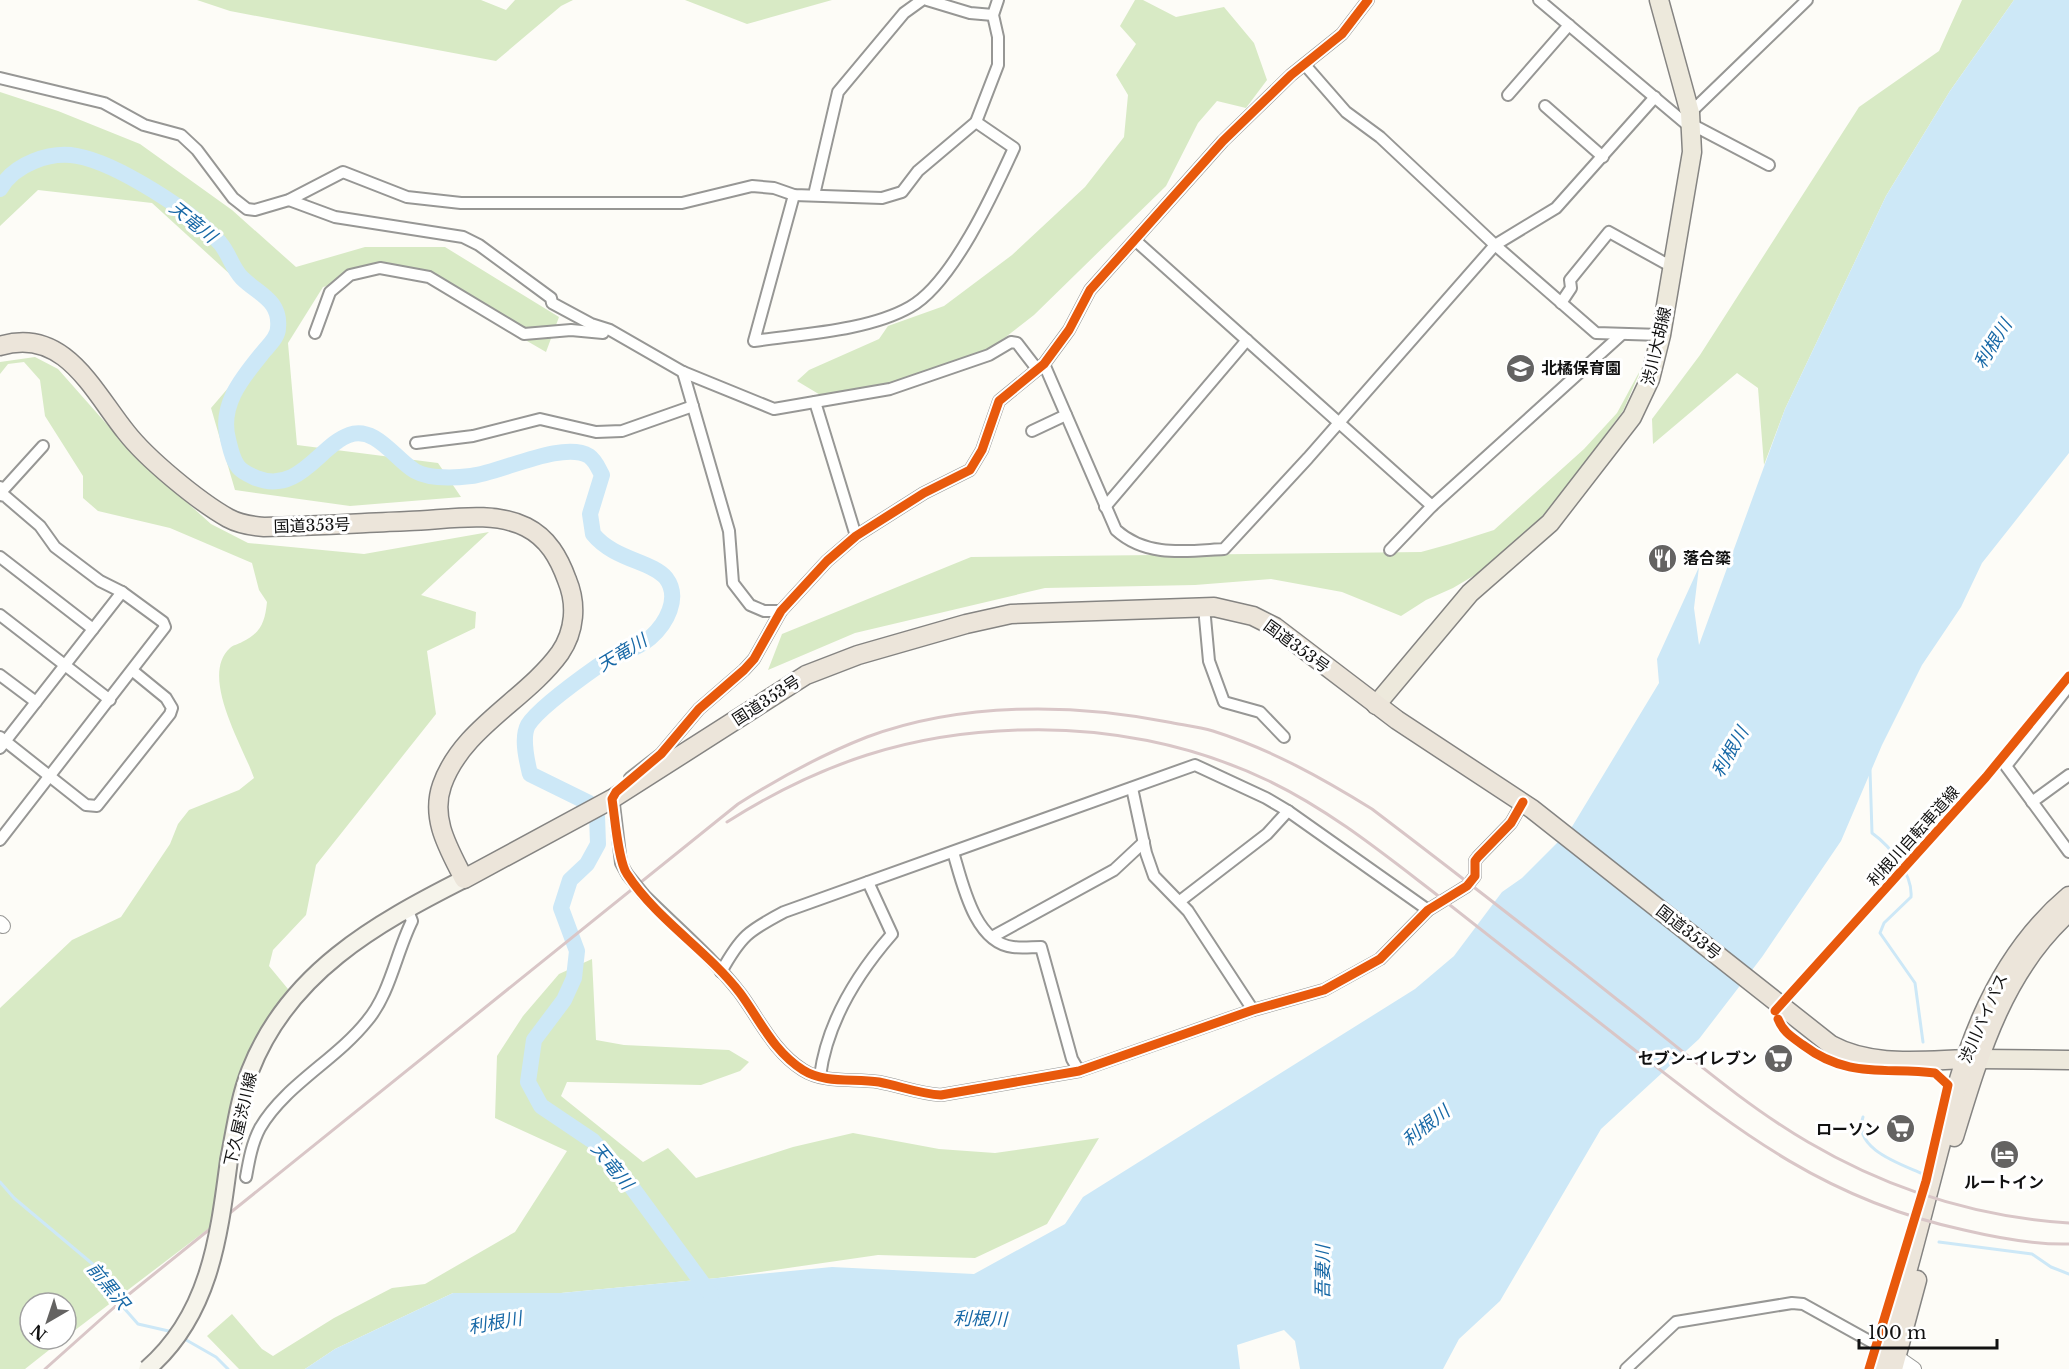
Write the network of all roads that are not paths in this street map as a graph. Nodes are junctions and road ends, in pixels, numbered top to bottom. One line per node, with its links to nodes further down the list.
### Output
1 (922, 0): 20 (street)
2 (927, 0): 8 (street)
3 (998, 0): 8 (street)
4 (1368, 0): 10 (street)
5 (1539, 0): 9 (street)
6 (1659, 0): 16 (main road, 渋川大胡線)
7 (1807, 0): 16 (street)
8 (993, 15): 15 (street)
9 (1569, 25): 12 (street); 13 (street)
10 (1305, 65): 22 (street); 23 (street)
11 (0, 78): 21 (street)
12 (1508, 95)
13 (1655, 97): 16 (street); 17 (street)
14 (1545, 106): 17 (street)
15 (976, 122): 19 (street); 20 (street)
16 (1691, 122): 18 (street); 24 (main road, 渋川大胡線)
17 (1603, 157): 23 (street)
18 (1769, 165)
19 (794, 195): 20 (street); 21 (street)
20 (814, 195)
21 (289, 200): 28 (street)
22 (1136, 241): 30 (street); 32 (street)
23 (1495, 245): 25 (street); 37 (street)
24 (1672, 267): 25 (street); 29 (main road, 渋川大胡線)
25 (1561, 303): 27 (street)
26 (315, 333): 28 (street)
27 (1622, 334): 29 (street); 43 (street)
28 (618, 335): 33 (street)
29 (1661, 335): 59 (main road, 渋川大胡線)
30 (1247, 340): 37 (street); 44 (street)
31 (0, 346): 73 (highway, 国道353号)
32 (1041, 366): 34 (street); 36 (street); 45 (street)
33 (683, 372): 34 (street); 35 (street)
34 (815, 402): 45 (street)
35 (693, 406): 39 (street); 50 (street)
36 (1066, 415): 38 (street); 44 (street)
37 (1340, 422): 43 (street); 44 (street)
38 (1032, 431)
39 (416, 443)
40 (43, 446): 41 (street)
41 (0, 487)
42 (0, 495): 48 (street)
43 (1432, 506): 46 (street)
44 (1105, 507)
45 (856, 536): 50 (street)
46 (1390, 550)
47 (0, 557): 52 (street)
48 (122, 592): 52 (street); 54 (street)
49 (1204, 607): 59 (highway, 国道353号); 60 (street); 65 (highway, 国道353号)
50 (782, 611): 65 (street)
51 (0, 615): 53 (street)
52 (93, 629): 53 (street)
53 (65, 665): 57 (street); 58 (street)
54 (133, 671): 57 (street); 63 (street)
55 (0, 675): 58 (street)
56 (2069, 686): 66 (street)
57 (110, 700): 63 (street)
58 (36, 702): 61 (street)
59 (1376, 705): 67 (highway, 国道353号)
60 (1284, 737)
61 (2, 742): 63 (street)
62 (2069, 775): 66 (street)
63 (49, 777): 69 (street)
64 (1132, 788): 68 (street); 70 (street); 72 (street)
65 (606, 802): 73 (highway, 国道353号); 81 (street, bridge)
66 (2032, 802): 71 (street)
67 (1527, 806): 78 (street); 83 (highway, 国道353号)
68 (1288, 811): 76 (street); 78 (street)
69 (0, 840)
70 (1144, 842): 76 (street); 80 (street)
71 (2069, 851)
72 (953, 852): 74 (street); 80 (street)
73 (464, 879): 77 (main road, 下久屋渋川線)
74 (868, 882): 81 (street); 86 (street)
75 (2069, 896): 83 (highway, 渋川バイパス)
76 (1180, 901): 82 (street)
77 (407, 908): 87 (street); 89 (main road, 下久屋渋川線, bridge)
78 (1428, 910): 82 (street)
79 (2069, 912): 83 (highway, 渋川バイパス)
80 (992, 937): 85 (street)
81 (721, 972): 86 (street)
82 (1252, 1010): 85 (street)
83 (1972, 1059): 84 (main road); 88 (highway, 渋川バイパス)
84 (2069, 1060)
85 (1079, 1071): 86 (street)
86 (820, 1076)
87 (246, 1177)
88 (1891, 1358): 90 (street); 91 (highway, 渋川バイパス); 92 (street)
89 (147, 1369)
90 (1626, 1369)
91 (1877, 1369)
92 (1914, 1369)

